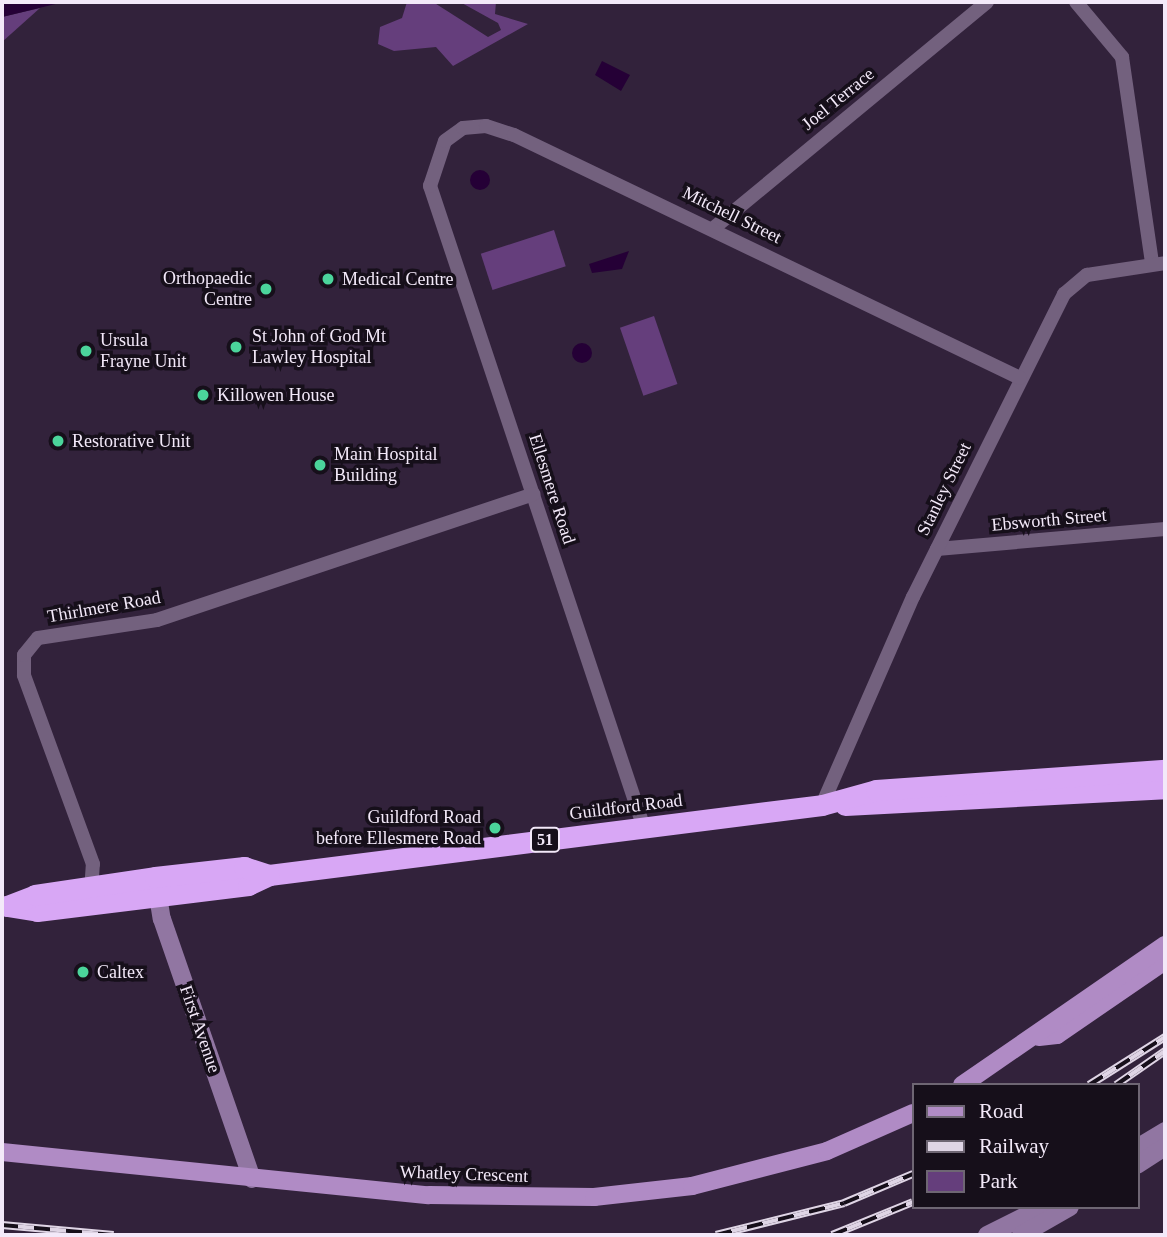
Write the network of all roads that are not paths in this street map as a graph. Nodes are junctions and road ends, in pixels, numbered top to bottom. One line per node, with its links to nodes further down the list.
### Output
1 (987, 2): 4 (street, Joel Terrace)
2 (1076, 2): 5 (street)
3 (435, 162): 4 (street, Mitchell Street); 7 (street, Ellesmere Road)
4 (715, 227): 6 (street, Mitchell Street)
5 (1159, 263): 6 (street, Stanley Street)
6 (1020, 378): 9 (street, Stanley Street)
7 (533, 494): 13 (street, Ellesmere Road); 14 (street, Thirlmere Road)
8 (1165, 529): 9 (street, Ebsworth Street)
9 (937, 548): 12 (street, Stanley Street)
10 (1165, 770): 12 (highway, Guildford Road / 51)
11 (1165, 788): 12 (highway, Guildford Road / 51)
12 (822, 805): 13 (highway, Guildford Road / 51)
13 (644, 828): 15 (highway, Guildford Road / 51)
14 (94, 887): 15 (highway, Guildford Road / 51); 16 (highway, Guildford Road / 51); 17 (street)
15 (156, 887): 17 (highway, Guildford Road / 51); 28 (main road, First Avenue)
16 (4, 906): 17 (highway, Guildford Road / 51)
17 (76, 906)
18 (1165, 945): 20 (main road)
19 (1165, 961): 20 (main road)
20 (1039, 1037): 21 (main road)
21 (965, 1083)
22 (912, 1113): 28 (main road, Whatley Crescent)
23 (1165, 1130): 24 (main road)
24 (1139, 1147)
25 (1165, 1147): 27 (main road)
26 (2, 1152): 28 (main road, Whatley Crescent)
27 (1139, 1164)
28 (252, 1179)
29 (1039, 1209): 31 (main road)
30 (1066, 1209): 32 (main road)
31 (987, 1235)
32 (1021, 1235)

